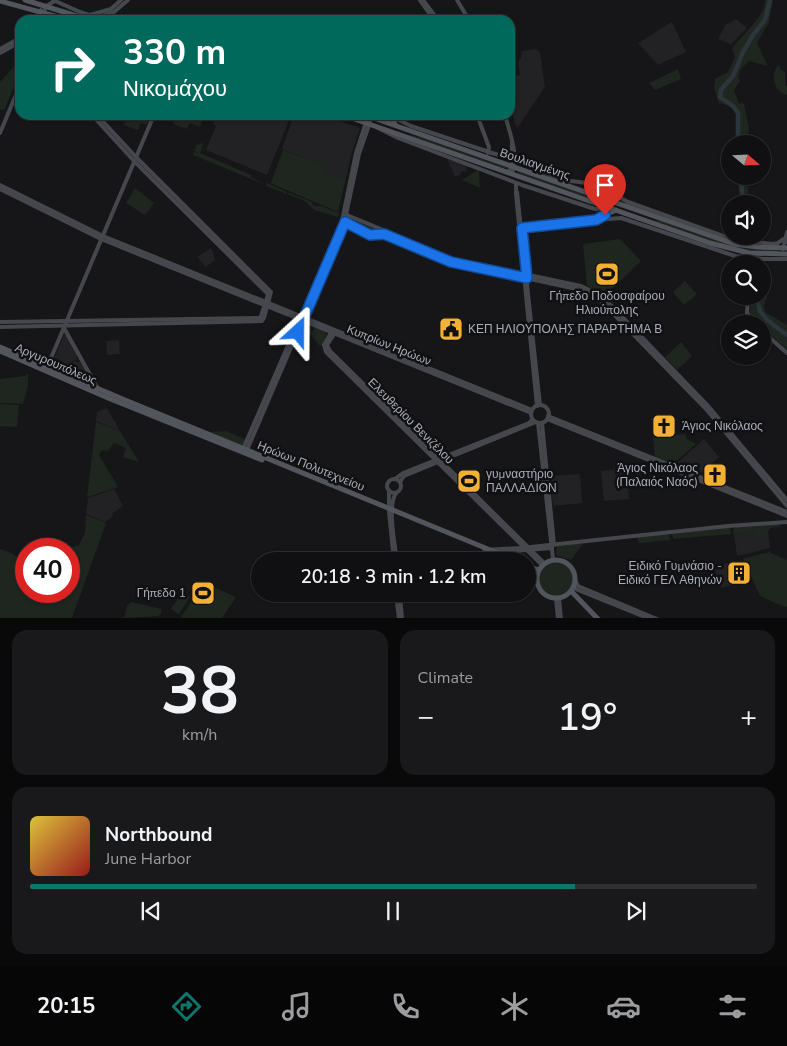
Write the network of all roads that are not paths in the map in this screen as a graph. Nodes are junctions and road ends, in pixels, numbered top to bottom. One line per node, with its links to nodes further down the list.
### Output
1 (25, 0): 9 (main road)
2 (121, 0): 14 (street)
3 (128, 0): 15 (street)
4 (420, 0): 16 (street)
5 (424, 0): 17 (street)
6 (458, 0): 18 (street)
7 (0, 1): 9 (main road)
8 (55, 1): 9 (street); 13 (street)
9 (43, 9): 10 (street); 11 (main road); 12 (main road)
10 (41, 15)
11 (57, 15)
12 (78, 15)
13 (86, 15)
14 (95, 15)
15 (106, 15)
16 (430, 15)
17 (434, 15)
18 (466, 15)
19 (15, 41): 21 (street)
20 (15, 45): 22 (street)
21 (0, 49)
22 (0, 53)
23 (15, 91): 37 (street)
24 (15, 97): 38 (street)
25 (97, 120): 42 (street)
26 (101, 120): 42 (street)
27 (152, 120): 42 (street)
28 (358, 120): 35 (main road, Βουλιαγμένης)
29 (369, 120): 35 (street)
30 (380, 120): 36 (main road, Βουλιαγμένης)
31 (392, 120): 36 (main road)
32 (400, 120): 40 (street)
33 (480, 120): 40 (street)
34 (506, 120): 39 (street)
35 (370, 124): 45 (main road, Βουλιαγμένης); 46 (street, Βουλιαγμένης); 53 (street); 56 (street)
36 (397, 126): 40 (main road, Βουλιαγμένης)
37 (0, 128)
38 (0, 133)
39 (512, 143): 41 (street); 43 (street)
40 (486, 154): 41 (street); 44 (main road, Βουλιαγμένης)
41 (511, 155): 44 (street)
42 (135, 159): 60 (street); 70 (street)
43 (515, 160): 44 (street); 48 (street)
44 (512, 167): 45 (street); 50 (main road, Βουλιαγμένης)
45 (510, 173): 51 (main road, Βουλιαγμένης)
46 (516, 183): 51 (street, Βουλιαγμένης); 57 (street)
47 (0, 185): 60 (street)
48 (602, 188): 50 (main road); 59 (street)
49 (0, 189): 60 (street)
50 (608, 200): 51 (street); 61 (main road, Βουλιαγμένης)
51 (608, 208): 52 (main road, Βουλιαγμένης); 54 (street)
52 (616, 210): 54 (main road); 66 (main road, Βουλιαγμένης)
53 (346, 215): 56 (street); 69 (street)
54 (605, 215): 55 (street)
55 (596, 220): 57 (street); 65 (street)
56 (343, 221): 69 (street); 71 (street)
57 (521, 229): 69 (street)
58 (787, 232): 64 (street)
59 (721, 233)
60 (102, 237): 70 (street, Κυπρίων Ηρώων); 73 (street)
61 (721, 238)
62 (771, 244): 64 (main road, Βουλιαγμένης)
63 (771, 244): 64 (street)
64 (785, 244): 67 (street)
65 (732, 255)
66 (743, 255)
67 (786, 256): 68 (main road, Βουλιαγμένης)
68 (771, 257)
69 (526, 276): 85 (street); 95 (street); 96 (street)
70 (266, 304): 71 (street, Κυπρίων Ηρώων); 73 (street)
71 (302, 318): 75 (street, Κυπρίων Ηρώων); 89 (street)
72 (0, 322): 73 (street)
73 (65, 325): 74 (street); 80 (street); 81 (street)
74 (0, 327)
75 (334, 331): 86 (street, Κυπρίων Ηρώων); 90 (street, Ελευθερίου Βενιζέλου)
76 (771, 339): 79 (street)
77 (0, 347): 80 (main road, Αργυρουπόλεως)
78 (0, 351): 84 (main road, Αργυρουπόλεως)
79 (787, 353)
80 (42, 365): 82 (main road, Αργυρουπόλεως)
81 (91, 376): 82 (street); 83 (street)
82 (85, 383): 83 (main road, Αργυρουπόλεως)
83 (98, 389): 84 (street); 89 (main road, Ηρώων Πολυτεχνείου)
84 (104, 396): 97 (main road, Ηρώων Πολυτεχνείου)
85 (539, 406): 86 (street); 87 (street)
86 (531, 411): 88 (street)
87 (548, 418): 88 (street); 98 (street)
88 (537, 422): 90 (street); 100 (street)
89 (245, 450): 97 (main road, Ηρώων Πολυτεχνείου)
90 (438, 460): 91 (street); 92 (street); 101 (street, Ελευθερίου Βενιζέλου)
91 (395, 479): 92 (street); 93 (street)
92 (400, 482): 94 (street)
93 (389, 490): 94 (street); 97 (street)
94 (396, 493): 97 (street)
95 (787, 500)
96 (787, 506)
97 (391, 511): 103 (street); 104 (main road, Ηρώων Πολυτεχνείου); 104 (main road, Ηρώων Πολυτεχνείου)
98 (787, 514)
99 (787, 522): 100 (street)
100 (553, 546): 101 (street); 105 (street)
101 (528, 549): 102 (street); 104 (street); 106 (street, Ελευθερίου Βενιζέλου)
102 (516, 551): 104 (street)
103 (394, 552)
104 (492, 552)
105 (554, 559): 106 (main road); 108 (main road)
106 (543, 564): 107 (main road)
107 (538, 571): 112 (main road)
108 (575, 580): 109 (main road); 118 (street)
109 (572, 589): 110 (street); 111 (main road); 112 (main road)
110 (579, 590): 111 (main road); 117 (street)
111 (578, 597): 116 (main road)
112 (558, 598): 115 (street)
113 (399, 602): 114 (street)
114 (400, 618)
115 (560, 618)
116 (598, 618)
117 (650, 618)
118 (657, 618)

